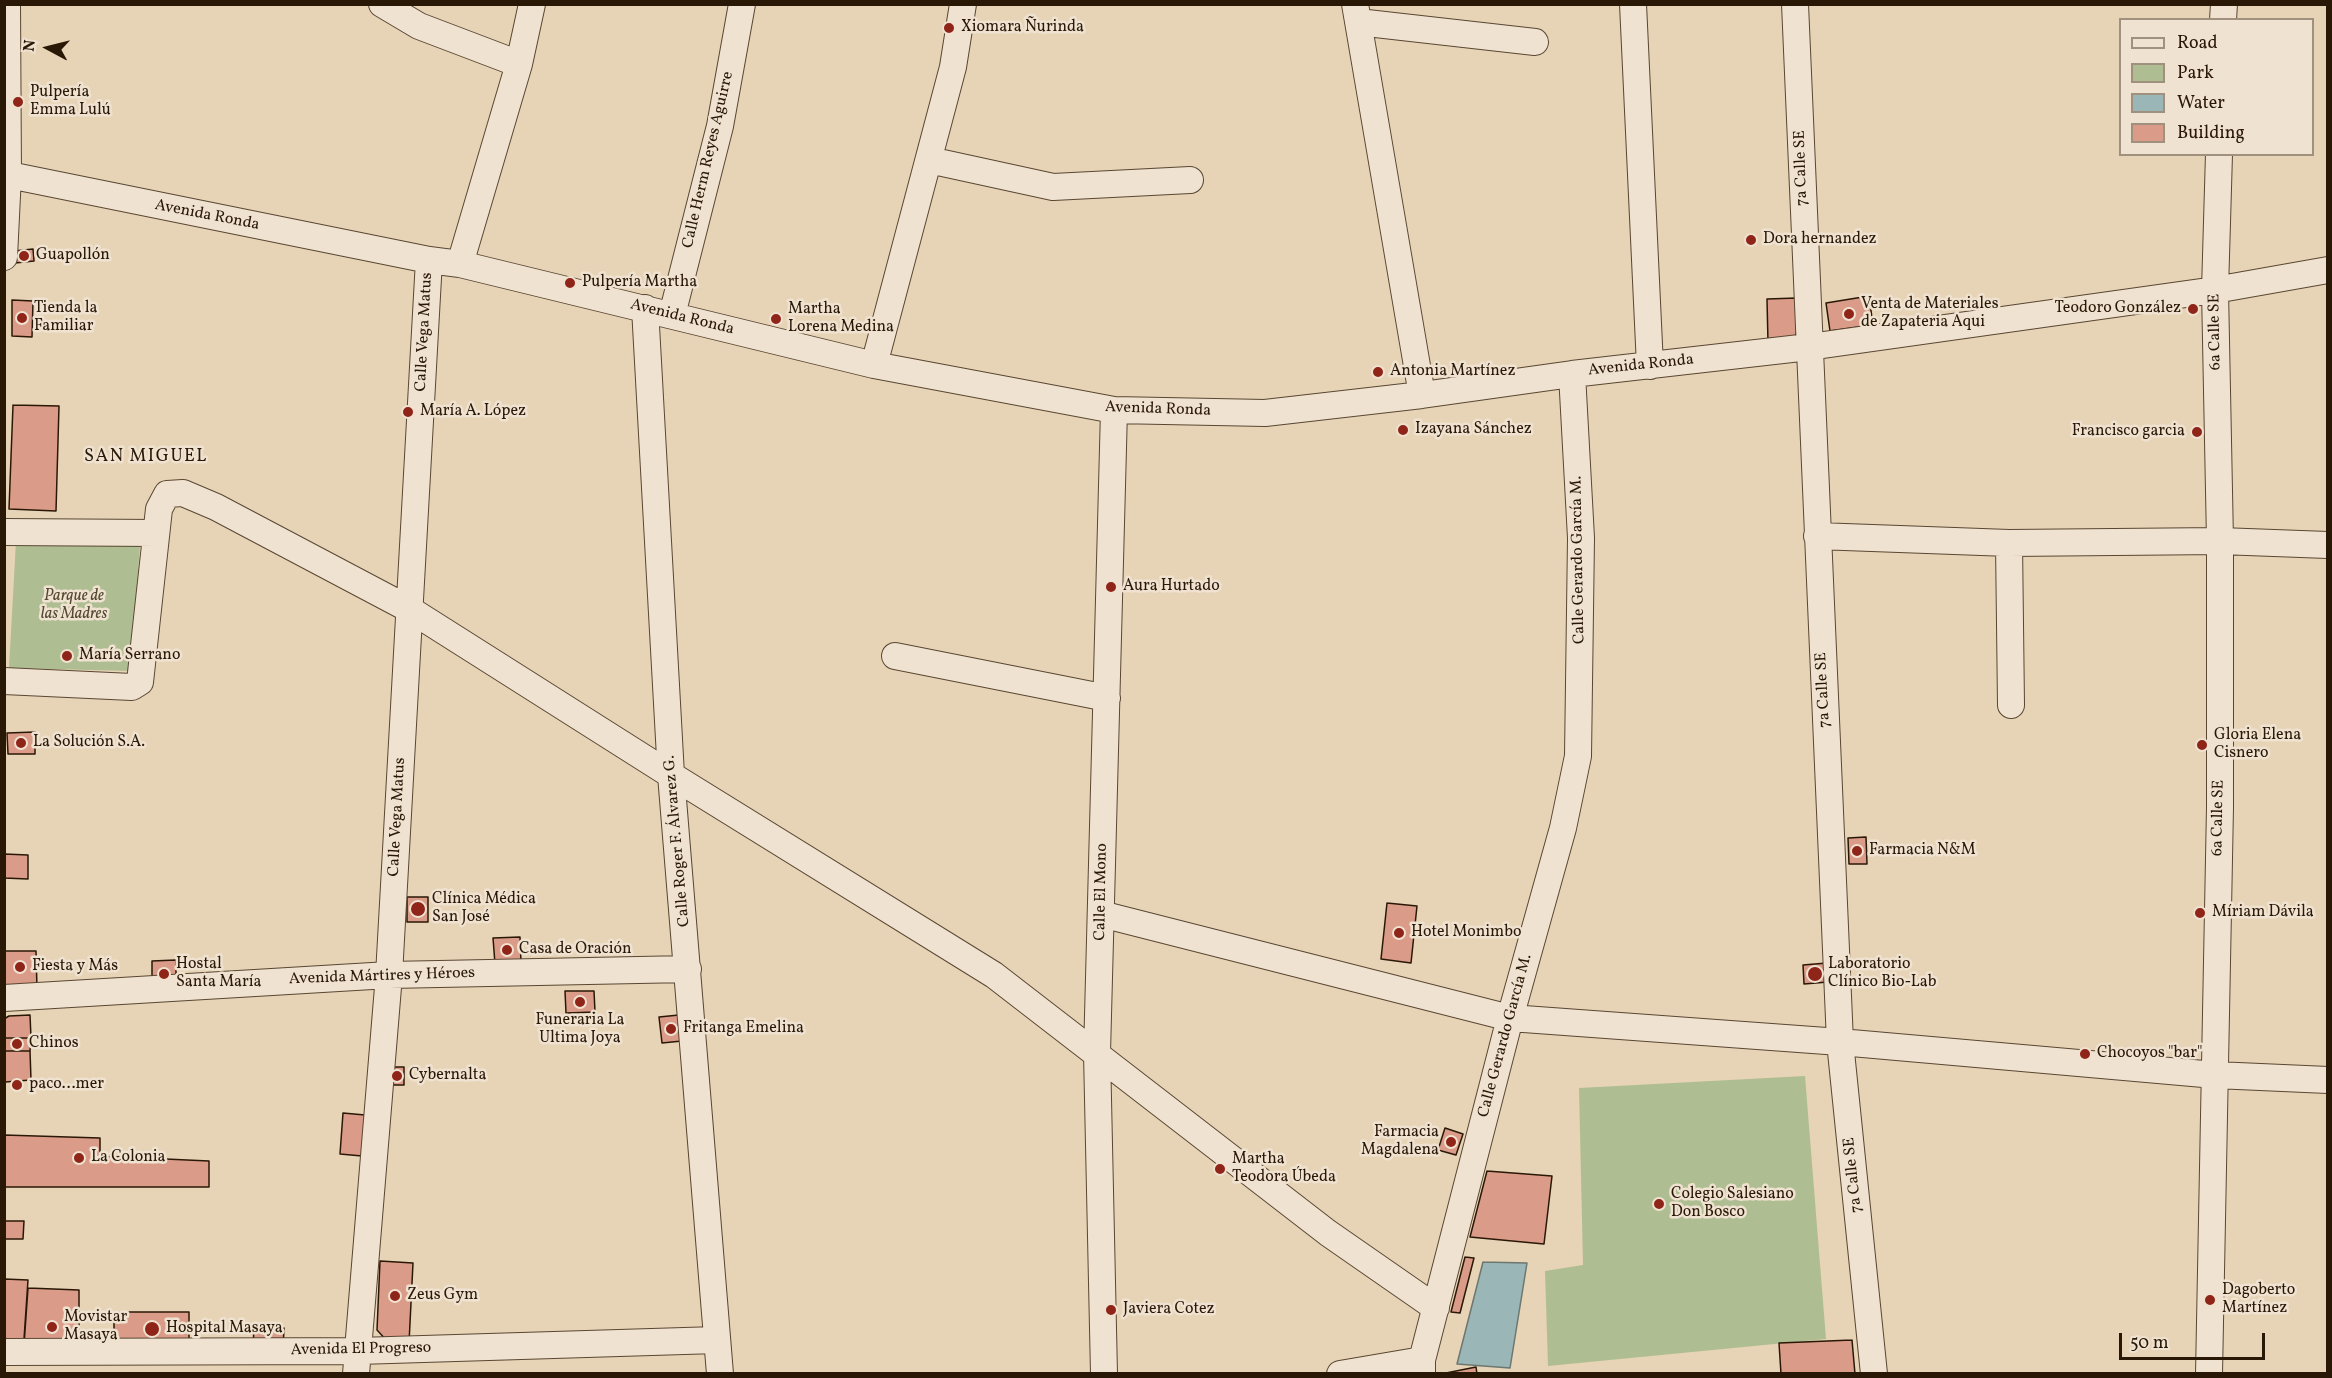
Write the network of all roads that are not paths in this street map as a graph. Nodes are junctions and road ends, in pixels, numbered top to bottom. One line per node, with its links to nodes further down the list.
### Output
1 (7, 4): 13 (street)
2 (382, 4): 10 (street)
3 (532, 4): 10 (street)
4 (742, 4): 21 (street, Calle Herm Reyes Aguirre)
5 (963, 4): 12 (street)
6 (1633, 4): 24 (street)
7 (1795, 4): 22 (street, 7a Calle SE)
8 (1356, 13): 9 (street); 26 (street)
9 (1535, 42)
10 (519, 64): 17 (street)
11 (2219, 156): 19 (street, 6a Calle SE)
12 (929, 160): 14 (street); 23 (street)
13 (6, 174): 15 (street); 16 (street, Avenida Ronda)
14 (1190, 180)
15 (4, 256)
16 (429, 260): 17 (street, Avenida Ronda); 34 (street, Calle Vega Matus)
17 (460, 264): 20 (street, Avenida Ronda)
18 (2328, 270): 19 (street, Avenida Ronda)
19 (2215, 290): 22 (street, Avenida Ronda); 31 (street, 6a Calle SE)
20 (645, 308): 21 (street, Avenida Ronda); 39 (street, Calle Roger F. Álvarez G.)
21 (672, 315): 23 (street, Avenida Ronda)
22 (1809, 347): 24 (street, Avenida Ronda); 30 (street, 7a Calle SE)
23 (874, 364): 27 (street, Avenida Ronda)
24 (1650, 366): 25 (street, Avenida Ronda)
25 (1572, 374): 26 (street, Avenida Ronda); 44 (street, Calle Gerardo García M.)
26 (1422, 395): 27 (street, Avenida Ronda)
27 (1114, 410): 37 (street, Calle El Mono)
28 (4, 532): 29 (street)
29 (156, 533): 34 (street); 36 (street)
30 (1817, 536): 32 (street); 45 (street, 7a Calle SE)
31 (2220, 541): 32 (street); 33 (street); 47 (street, 6a Calle SE)
32 (2009, 543): 38 (street)
33 (2328, 545)
34 (410, 609): 39 (street); 42 (street, Calle Vega Matus)
35 (895, 656): 37 (street)
36 (4, 681)
37 (1107, 698): 40 (street, Calle El Mono)
38 (2011, 705)
39 (672, 775): 41 (street, Calle Roger F. Álvarez G.); 46 (street)
40 (1101, 914): 44 (street); 46 (street, Calle El Mono)
41 (688, 969): 42 (street, Avenida Mártires y Héroes); 50 (street, Calle Roger F. Álvarez G.)
42 (389, 975): 43 (street, Avenida Mártires y Héroes); 52 (street, Calle Vega Matus)
43 (4, 998)
44 (1510, 1018): 45 (street); 49 (street, Calle Gerardo García M.)
45 (1840, 1042): 47 (street); 57 (street, 7a Calle SE)
46 (1098, 1053): 49 (street); 55 (street, Calle El Mono)
47 (2215, 1075): 48 (street); 58 (street, 6a Calle SE)
48 (2328, 1080)
49 (1436, 1308): 53 (street, Calle Gerardo García M.)
50 (717, 1340): 52 (street, Avenida El Progreso); 54 (street, Calle Roger F. Álvarez G.)
51 (4, 1352): 52 (street, Avenida El Progreso)
52 (357, 1362)
53 (1422, 1367): 56 (street)
54 (720, 1374)
55 (1104, 1374)
56 (1340, 1374)
57 (1874, 1374)
58 (2209, 1374)

